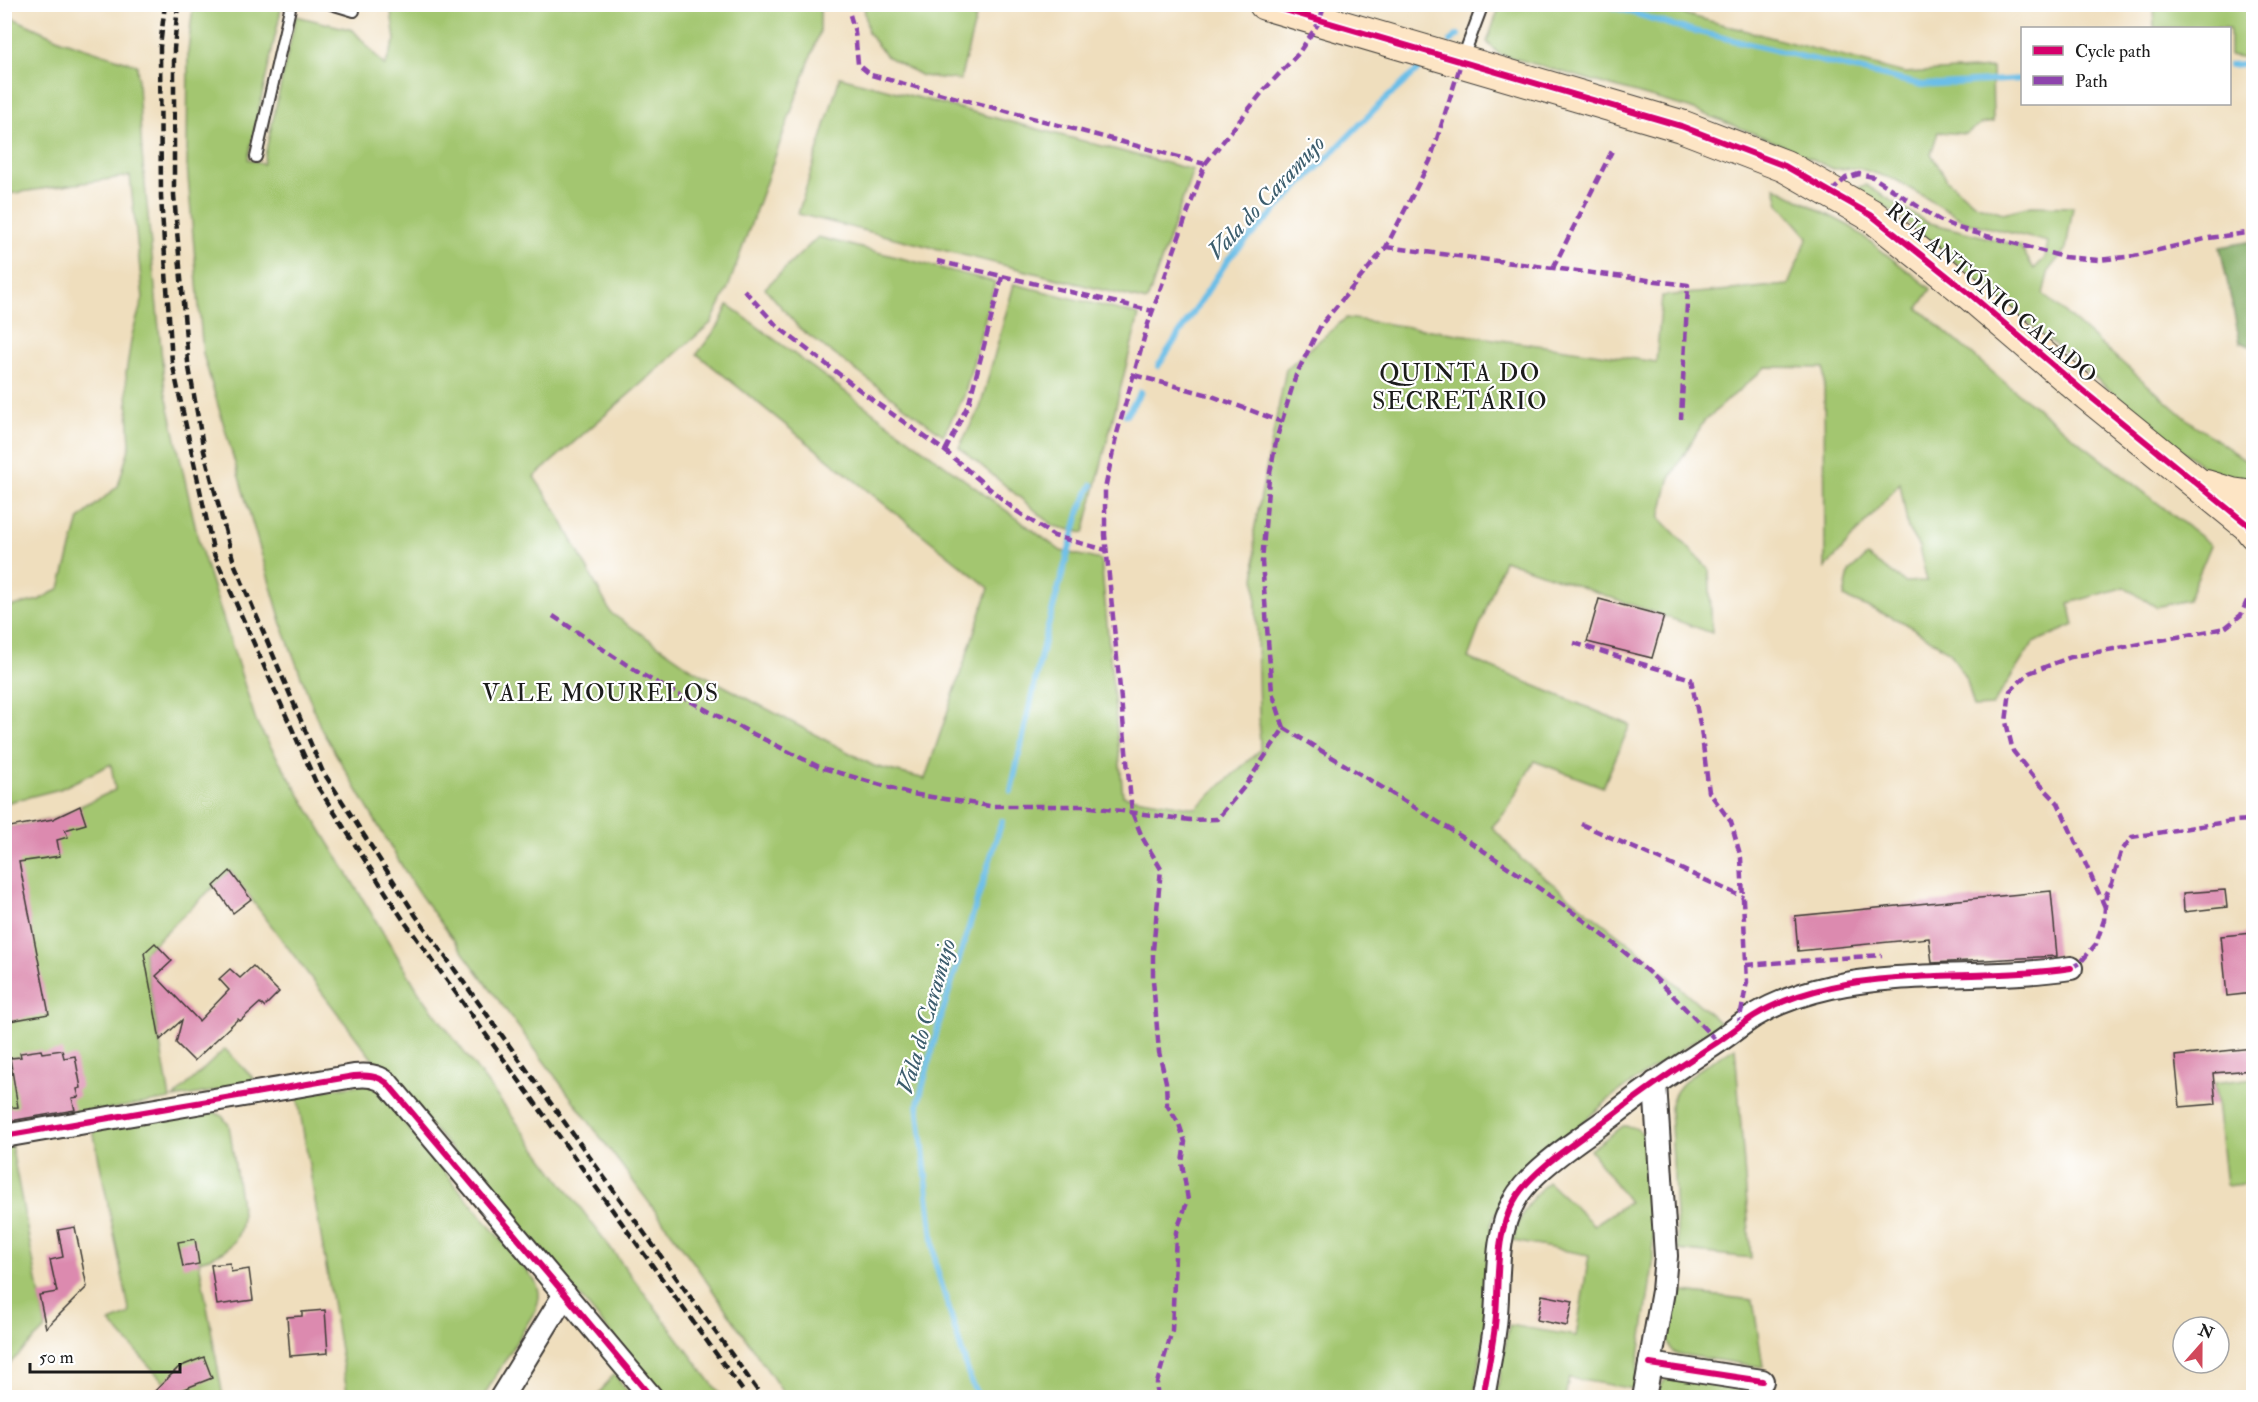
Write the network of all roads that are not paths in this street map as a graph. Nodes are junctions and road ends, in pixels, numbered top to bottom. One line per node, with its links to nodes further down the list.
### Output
1 (291, 4): 7 (lane)
2 (331, 4): 5 (lane)
3 (1265, 4): 6 (street, RUA ANTÓNIO CALADO)
4 (1483, 4): 6 (lane)
5 (354, 10)
6 (1461, 63): 8 (street, RUA ANTÓNIO CALADO)
7 (256, 157)
8 (2197, 483): 9 (street, RUA ANTÓNIO CALADO); 10 (street, RUA ANTÓNIO CALADO)
9 (2253, 497)
10 (2253, 533)
11 (2071, 968): 12 (street)
12 (1655, 1083): 15 (street); 19 (street)
13 (4, 1136): 14 (street)
14 (565, 1294): 17 (street); 18 (street)
15 (1650, 1364): 16 (street); 20 (street)
16 (1762, 1381)
17 (501, 1398)
18 (652, 1398)
19 (1483, 1398)
20 (1644, 1398)

